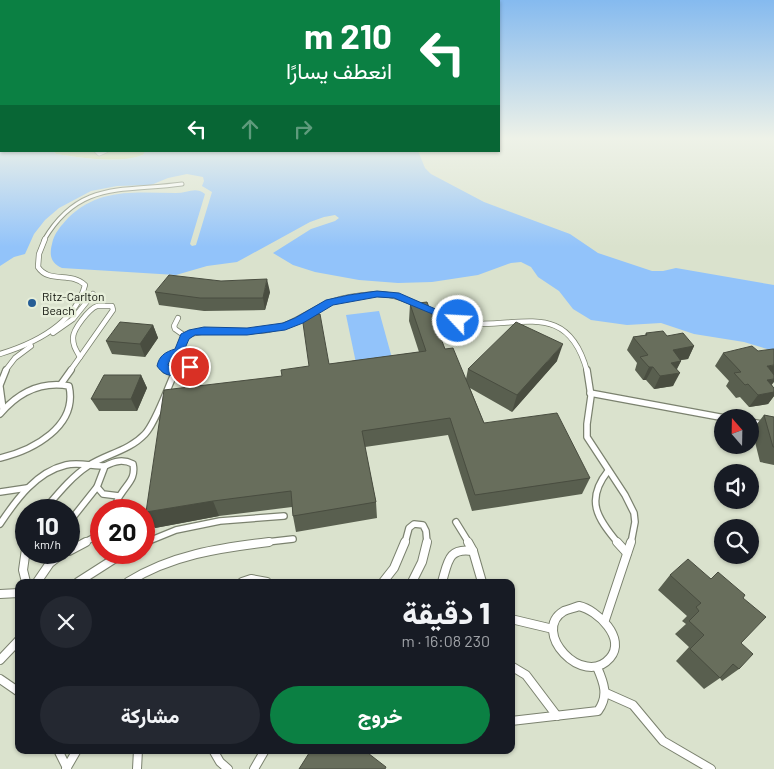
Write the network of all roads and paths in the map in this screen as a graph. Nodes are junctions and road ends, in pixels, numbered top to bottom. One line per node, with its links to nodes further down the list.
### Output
1 (182, 184): 4 (lane)
2 (93, 294): 3 (lane)
3 (86, 302): 4 (lane); 7 (lane)
4 (78, 303): 7 (lane)
5 (178, 318): 6 (lane)
6 (185, 336): 8 (lane); 14 (lane)
7 (20, 350): 9 (lane); 13 (lane)
8 (179, 351): 11 (lane); 11 (lane)
9 (0, 354)
10 (80, 357): 10 (lane); 12 (lane)
11 (175, 372): 20 (lane)
12 (61, 384): 15 (lane); 19 (lane)
13 (0, 386): 15 (lane)
14 (590, 393): 16 (lane); 22 (lane)
15 (2, 412)
16 (714, 416)
17 (759, 424): 18 (lane)
18 (774, 426)
19 (0, 458)
20 (88, 466): 21 (lane); 24 (lane); 27 (lane)
21 (105, 466): 23 (lane); 26 (lane)
22 (608, 471): 37 (lane); 37 (lane)
23 (97, 487): 26 (lane); 29 (lane)
24 (27, 488): 25 (lane); 30 (lane)
25 (0, 492)
26 (119, 496): 28 (lane)
27 (54, 499)
28 (118, 499)
29 (80, 508)
30 (2, 516): 33 (lane)
31 (284, 516): 34 (lane)
32 (456, 522): 36 (lane)
33 (0, 524)
34 (155, 539)
35 (294, 539): 44 (lane)
36 (473, 551): 47 (lane); 48 (lane)
37 (627, 553): 52 (lane)
38 (23, 564): 41 (lane)
39 (49, 564): 42 (lane)
40 (105, 564): 43 (lane)
41 (24, 579)
42 (39, 579)
43 (82, 579)
44 (133, 579)
45 (385, 579): 46 (lane)
46 (414, 579)
47 (443, 579)
48 (481, 579)
49 (15, 593): 50 (lane)
50 (0, 594)
51 (515, 620): 53 (lane)
52 (605, 620): 53 (lane); 56 (lane)
53 (553, 628): 56 (lane)
54 (15, 644): 55 (lane)
55 (0, 660)
56 (597, 667): 60 (lane)
57 (515, 668): 61 (lane)
58 (0, 679): 59 (lane)
59 (15, 689)
60 (606, 693): 61 (lane); 72 (lane)
61 (556, 716): 62 (lane)
62 (515, 721)
63 (60, 754): 69 (lane)
64 (75, 754): 69 (lane)
65 (138, 754): 68 (lane)
66 (215, 754): 70 (lane)
67 (263, 754): 71 (lane)
68 (138, 767)
69 (67, 768)
70 (228, 769)
71 (254, 769)
72 (711, 769)

